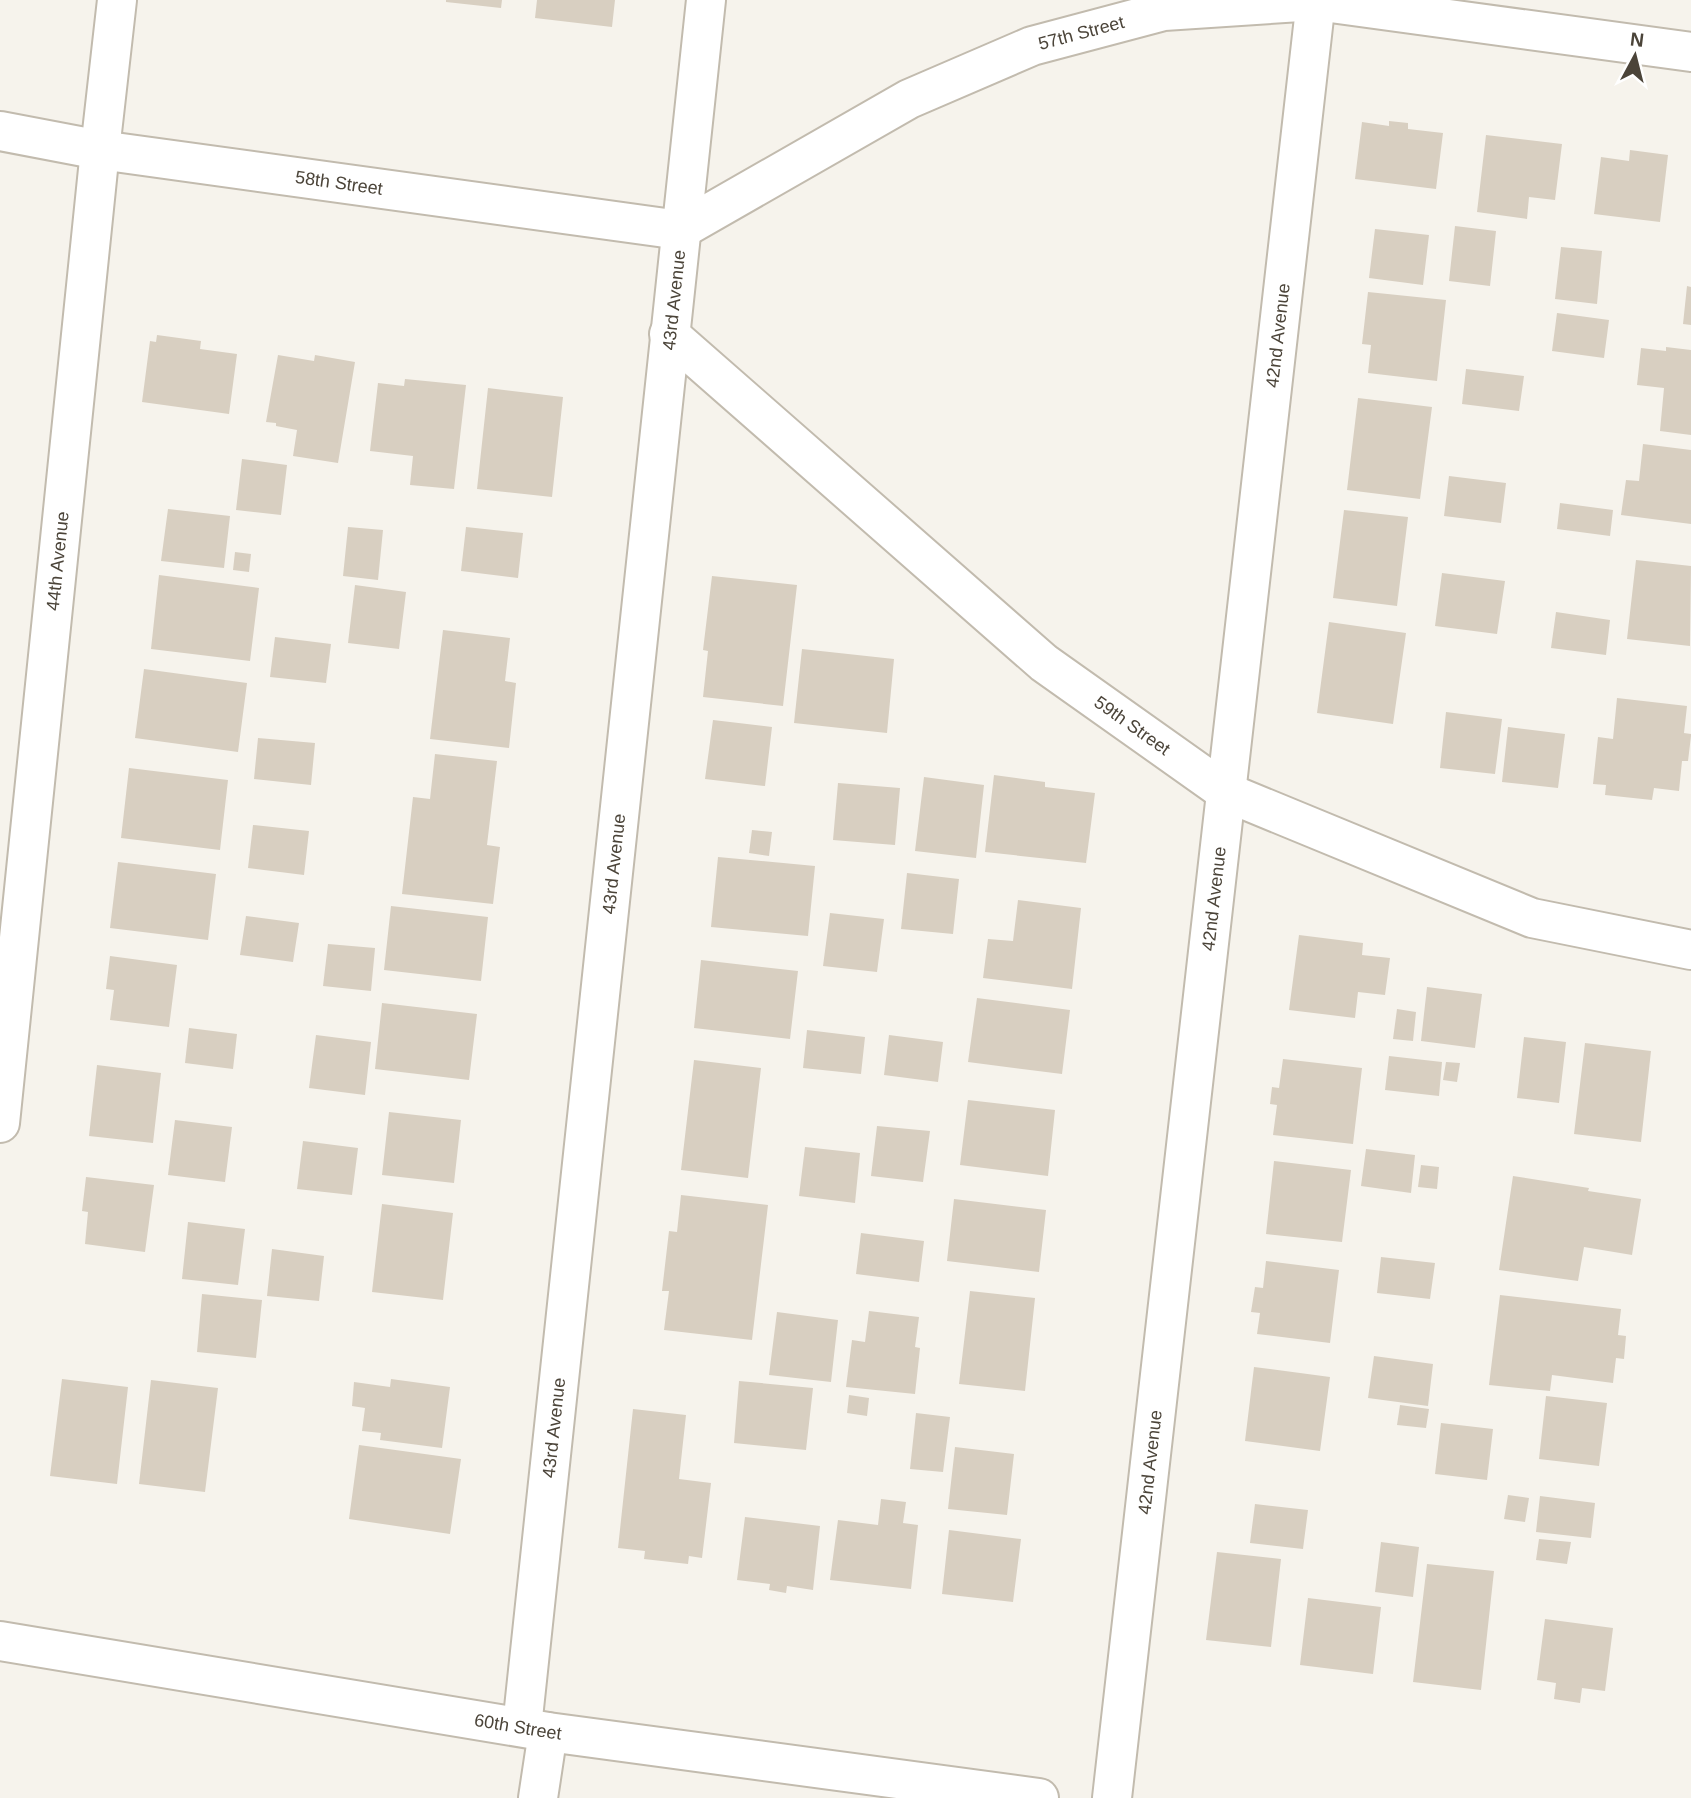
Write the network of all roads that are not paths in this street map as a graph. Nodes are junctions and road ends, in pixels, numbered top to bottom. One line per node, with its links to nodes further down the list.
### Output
1 (117, 0): 6 (street, 44th Avenue)
2 (706, 0): 7 (street, 43rd Avenue)
3 (1316, 1): 4 (street, 57th Street); 7 (street, 57th Street); 9 (street, 42nd Avenue)
4 (1691, 52)
5 (0, 131): 6 (street, 58th Street)
6 (100, 150): 7 (street, 58th Street); 11 (street, 44th Avenue)
7 (680, 230): 8 (street, 43rd Avenue)
8 (669, 334): 9 (street, 59th Street); 13 (street, 43rd Avenue)
9 (1226, 792): 10 (street, 59th Street); 16 (street, 42nd Avenue)
10 (1691, 950)
11 (0, 1123)
12 (0, 1641): 13 (street, 60th Street)
13 (535, 1730): 14 (street, 43rd Avenue); 15 (street, 60th Street)
14 (538, 1798)
15 (1038, 1798)
16 (1112, 1798)

